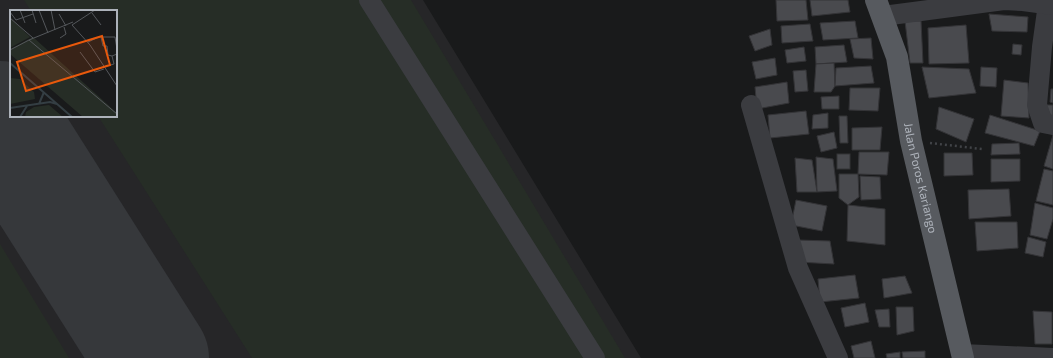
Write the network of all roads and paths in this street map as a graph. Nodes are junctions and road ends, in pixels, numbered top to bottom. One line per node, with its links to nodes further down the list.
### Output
1 (369, 0): 9 (street)
2 (1050, 5): 3 (street); 5 (street)
3 (880, 8): 6 (main road, Jalan Poros Kariango)
4 (751, 105): 10 (street)
5 (1053, 125)
6 (911, 140): 7 (path); 8 (main road, Jalan Poros Kariango)
7 (982, 149)
8 (962, 356): 11 (street)
9 (595, 358)
10 (838, 358)
11 (1053, 358)

